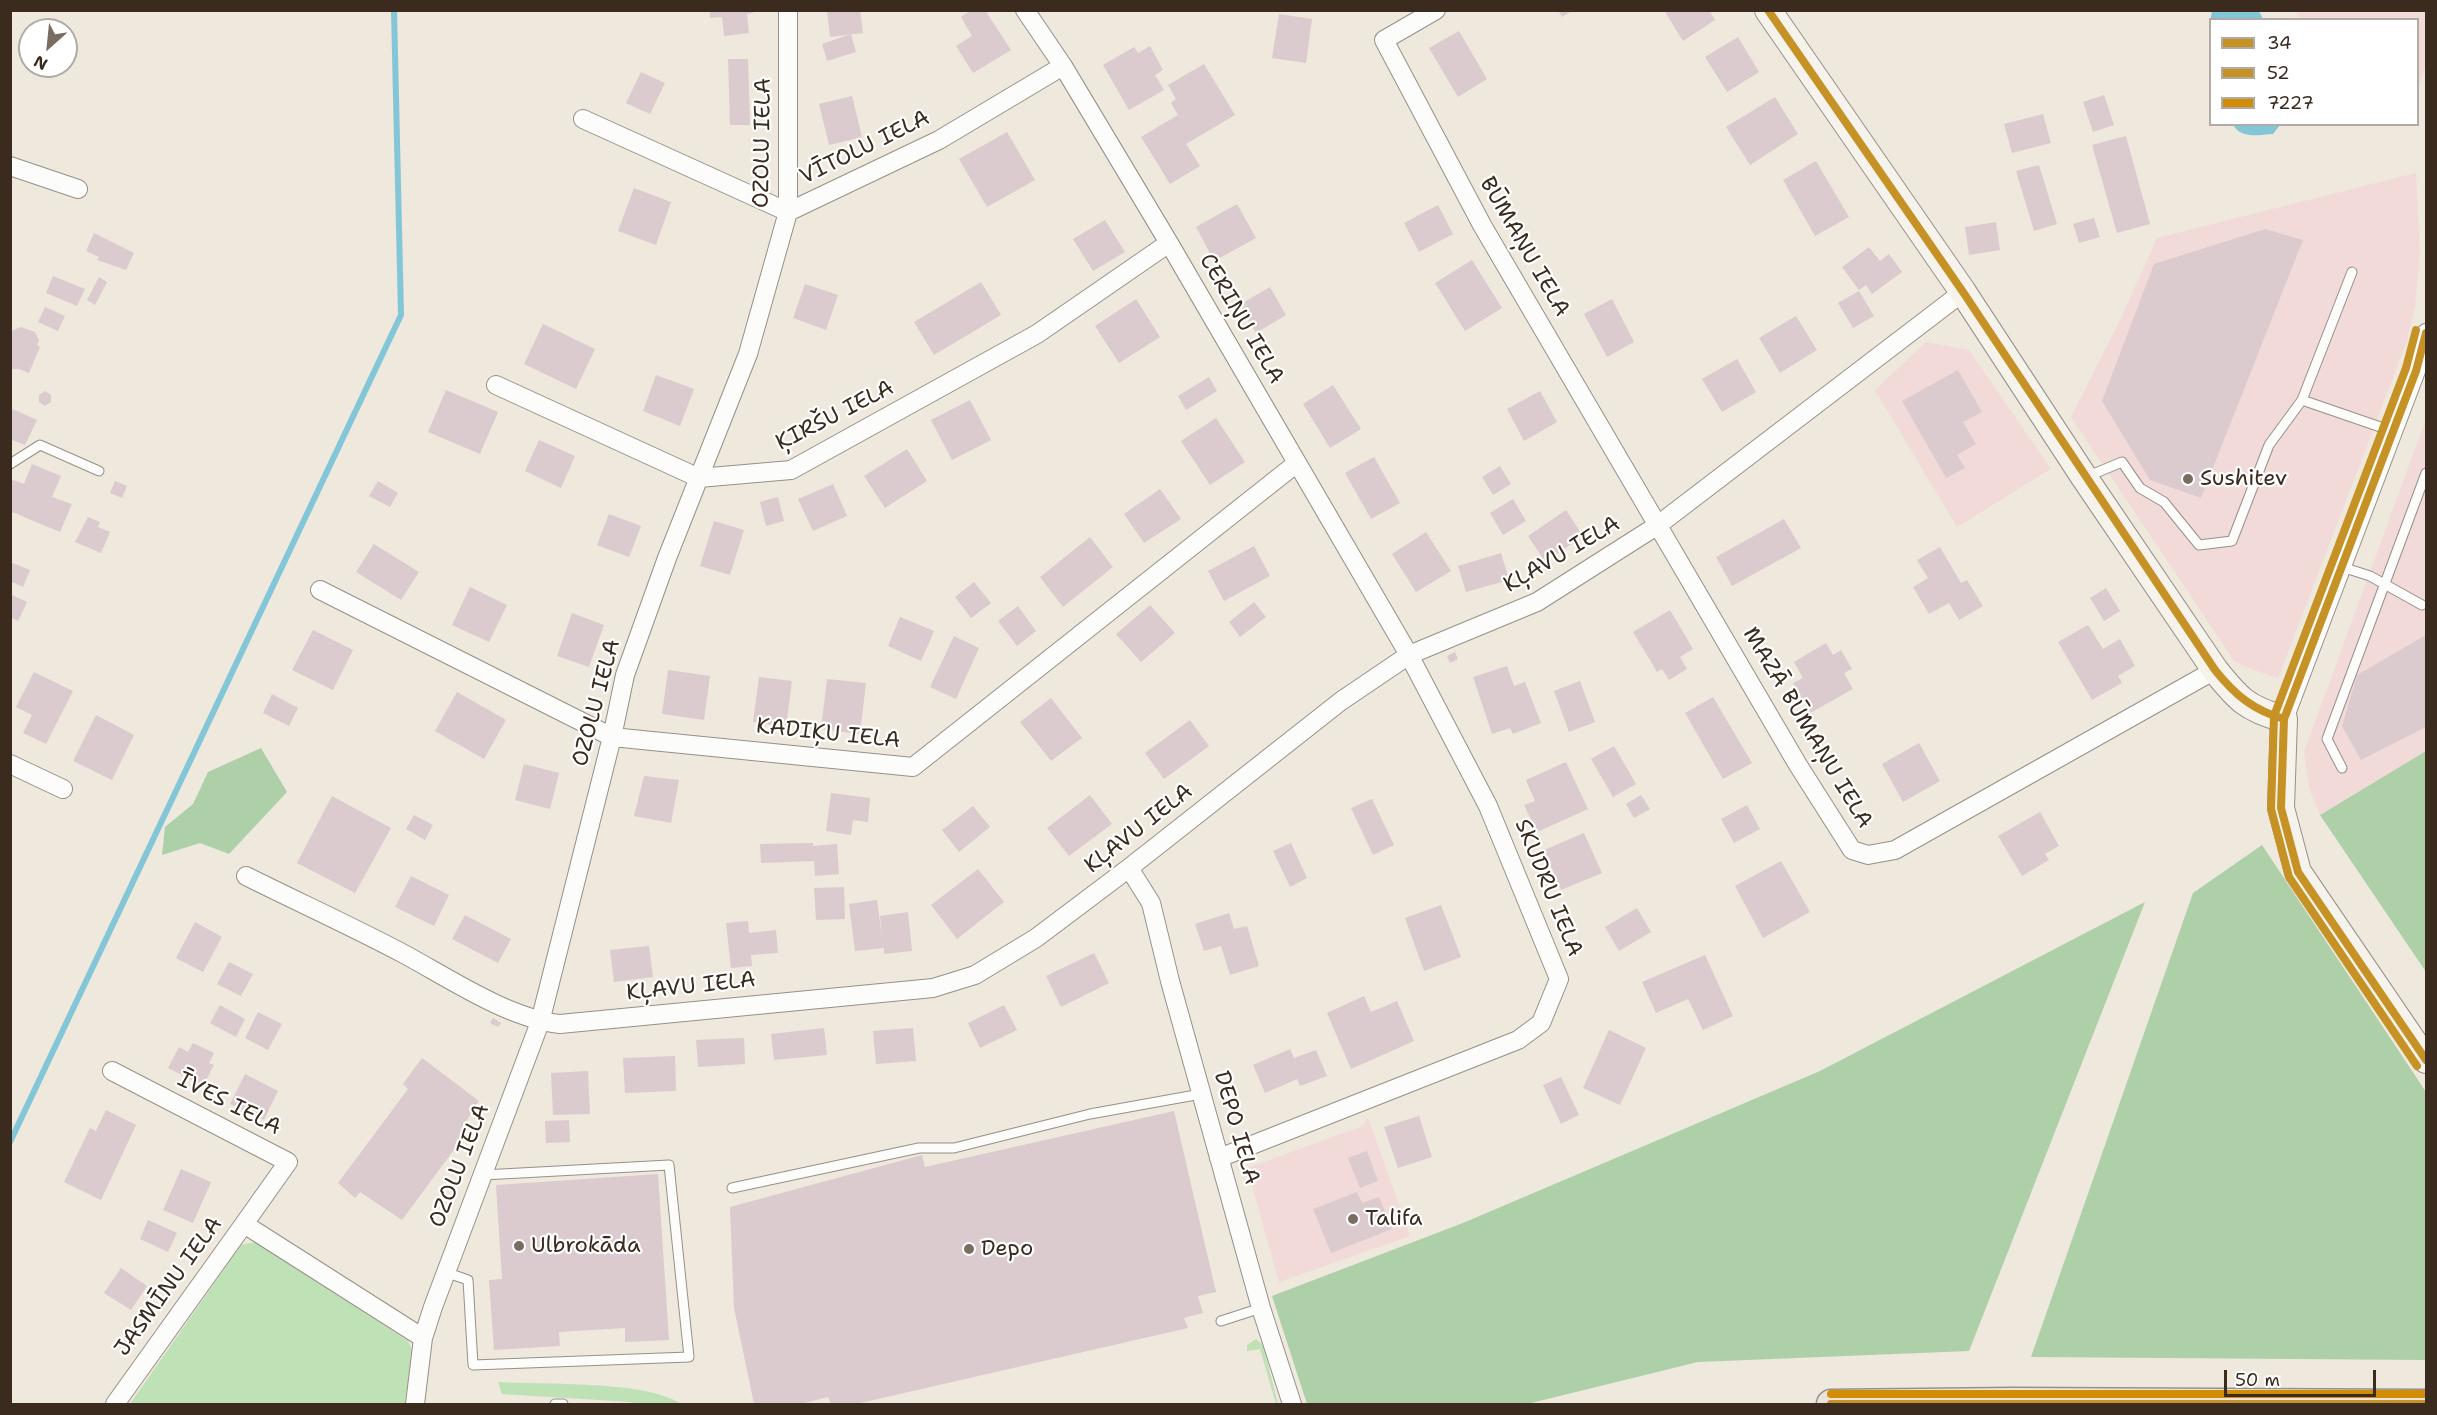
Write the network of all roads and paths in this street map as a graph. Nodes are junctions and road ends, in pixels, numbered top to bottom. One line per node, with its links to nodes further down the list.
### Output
1 (788, 10): 9 (street, OZOLU IELA)
2 (1025, 10): 5 (street, CERIŅU IELA)
3 (1436, 10): 23 (street, BŪMAŅU IELA)
4 (1768, 10): 12 (street)
5 (1063, 66): 9 (street, VĪTOLU IELA); 10 (street, CERIŅU IELA)
6 (583, 119): 9 (street, VĪTOLU IELA)
7 (10, 166): 8 (street)
8 (78, 189)
9 (788, 212): 22 (street, OZOLU IELA)
10 (1169, 243): 17 (street, CERIŅU IELA); 22 (street, ĶIRŠU IELA)
11 (2352, 272): 15 (lane)
12 (1963, 292): 21 (street); 23 (street, KĻAVU IELA)
13 (2427, 333): 16 (street)
14 (496, 385): 22 (street, ĶIRŠU IELA)
15 (2302, 400): 16 (lane); 21 (lane)
16 (2392, 431): 24 (street)
17 (1297, 463): 28 (street, CERIŅU IELA); 31 (street, KADIĶU IELA)
18 (10, 464): 19 (lane)
19 (99, 471)
20 (2427, 473): 25 (lane)
21 (2084, 477): 29 (street)
22 (699, 478): 31 (street, OZOLU IELA)
23 (1658, 525): 28 (street, KĻAVU IELA); 29 (street, MAZĀ BŪMAŅU IELA)
24 (2342, 567): 25 (lane); 30 (street)
25 (2384, 584): 27 (lane); 33 (lane)
26 (320, 590): 31 (street, KADIĶU IELA)
27 (2422, 605)
28 (1409, 655): 35 (street, KĻAVU IELA); 41 (street, SKUDRU IELA)
29 (2215, 670): 30 (street)
30 (2284, 719): 38 (street)
31 (612, 737): 37 (street, OZOLU IELA)
32 (10, 764): 34 (street)
33 (2342, 768)
34 (63, 789)
35 (1129, 868): 37 (street, KĻAVU IELA); 40 (street, DEPO IELA)
36 (246, 876): 37 (street, KĻAVU IELA)
37 (540, 1022): 42 (street, OZOLU IELA)
38 (2427, 1060)
39 (112, 1071): 44 (street, ĪVES IELA)
40 (1202, 1095): 41 (street, DEPO IELA); 43 (lane)
41 (1219, 1158): 46 (street, DEPO IELA)
42 (483, 1175): 45 (street, OZOLU IELA); 45 (lane)
43 (732, 1188)
44 (244, 1224): 48 (street, JASMĪNU IELA); 49 (street, JASMĪNU IELA)
45 (445, 1272): 48 (street, OZOLU IELA)
46 (1261, 1308): 47 (lane); 53 (street, DEPO IELA)
47 (1221, 1321)
48 (423, 1338): 50 (street, OZOLU IELA)
49 (115, 1404)
50 (415, 1404)
51 (555, 1404): 52 (lane)
52 (563, 1404)
53 (1292, 1404)
54 (1831, 1404): 55 (main road)
55 (2427, 1404)

